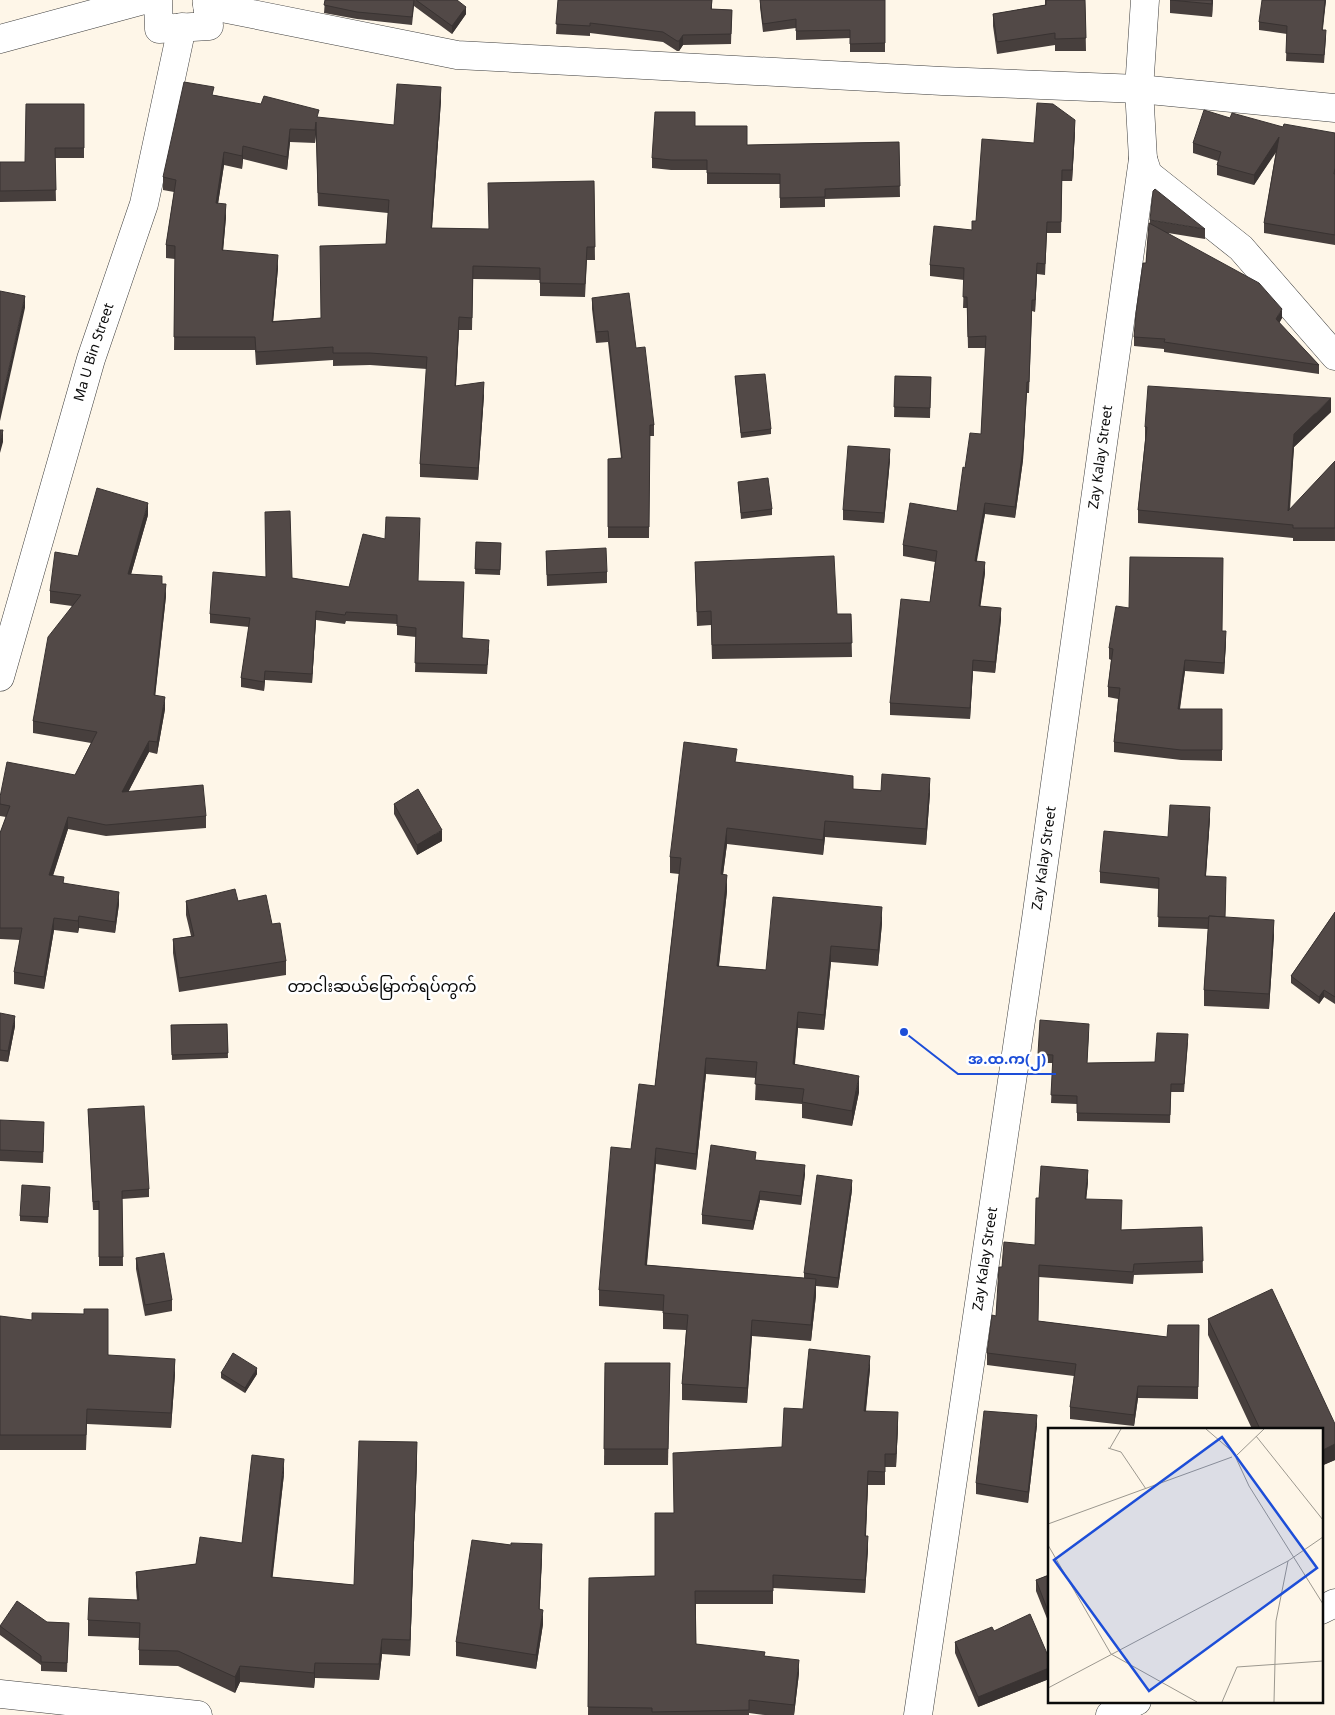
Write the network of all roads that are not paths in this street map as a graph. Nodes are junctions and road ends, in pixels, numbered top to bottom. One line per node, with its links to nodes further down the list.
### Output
1 (144, 0): 6 (street)
2 (158, 0): 5 (street)
3 (1144, 0): 7 (street, Zay Kalay Street)
4 (207, 2): 5 (street); 7 (street)
5 (182, 27): 11 (street, Ma U Bin Street)
6 (0, 39)
7 (1140, 89): 8 (street); 9 (street, Zay Kalay Street)
8 (1335, 108)
9 (1143, 159): 10 (street); 17 (street, Zay Kalay Street)
10 (1335, 356)
11 (0, 678)
12 (1335, 1603): 13 (street)
13 (1322, 1610)
14 (0, 1694): 16 (street)
15 (1135, 1702): 18 (street)
16 (198, 1715)
17 (918, 1715)
18 (1110, 1715)

